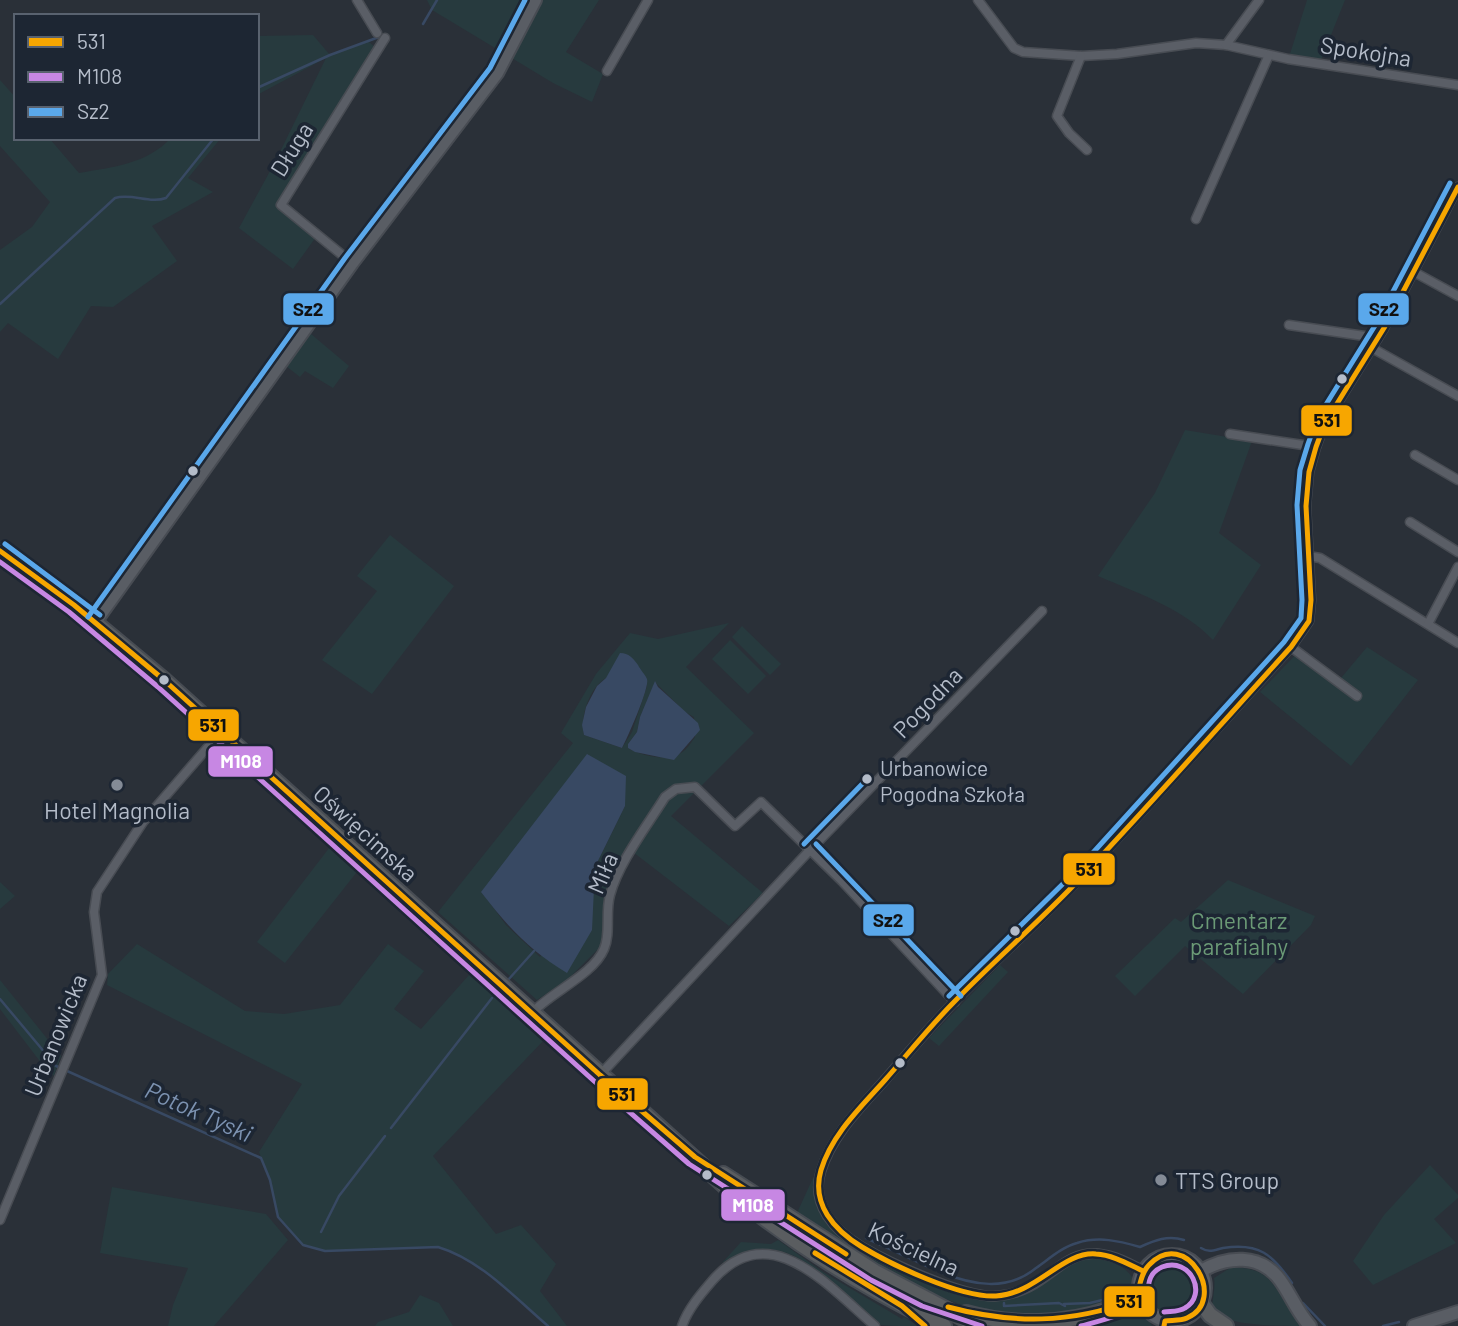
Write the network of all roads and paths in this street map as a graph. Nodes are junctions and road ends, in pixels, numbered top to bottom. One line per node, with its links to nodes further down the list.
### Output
1 (357, 0): 14 (street, Długa)
2 (535, 0): 14 (street)
3 (648, 0): 9 (street)
4 (978, 0): 8 (street, Spokojna)
5 (1259, 0): 6 (street)
6 (1226, 45): 7 (street, Spokojna); 8 (street, Spokojna)
7 (1269, 55): 10 (street, Spokojna); 13 (street)
8 (1081, 56): 11 (street)
9 (607, 71)
10 (1458, 85)
11 (1087, 150)
12 (1458, 187): 15 (street, Kościelna)
13 (1196, 219)
14 (352, 262): 31 (street)
15 (1414, 272): 16 (street); 18 (street, Kościelna)
16 (1458, 296)
17 (1289, 325): 18 (street)
18 (1378, 338): 19 (street, Kościelna)
19 (1372, 348): 20 (street); 22 (street, Kościelna)
20 (1458, 396)
21 (1230, 434): 22 (street)
22 (1316, 447): 28 (street, Kościelna)
23 (1415, 455): 24 (street)
24 (1458, 480)
25 (1410, 522): 27 (street)
26 (0, 551): 31 (highway, Oświęcimska)
27 (1458, 552)
28 (1308, 556): 32 (street); 34 (street, Kościelna)
29 (1458, 567): 32 (street)
30 (1042, 611): 37 (street, Pogodna)
31 (95, 622): 36 (highway, Oświęcimska)
32 (1428, 624): 33 (street)
33 (1458, 643)
34 (1291, 647): 35 (street); 38 (street, Kościelna)
35 (1357, 696)
36 (221, 732): 39 (highway, Oświęcimska); 42 (street, Urbanowicka)
37 (810, 850): 38 (street); 39 (street, Miła); 40 (street, Pogodna)
38 (955, 1002): 43 (street, Kościelna)
39 (532, 1013): 40 (highway, Oświęcimska)
40 (600, 1075): 41 (highway, Oświęcimska)
41 (695, 1157): 46 (highway, Oświęcimska); 48 (highway, Oświęcimska)
42 (0, 1220)
43 (1143, 1271): 44 (street); 45 (street)
44 (1201, 1271): 47 (street); 57 (street)
45 (1139, 1294): 46 (highway); 50 (street)
46 (925, 1298): 55 (highway)
47 (1202, 1304): 50 (street); 56 (highway)
48 (902, 1306): 53 (highway); 54 (highway)
49 (1458, 1312): 58 (street)
50 (1165, 1323)
51 (682, 1326): 52 (street)
52 (875, 1326)
53 (925, 1326)
54 (944, 1326)
55 (978, 1326)
56 (1226, 1326)
57 (1310, 1326)
58 (1414, 1326)

